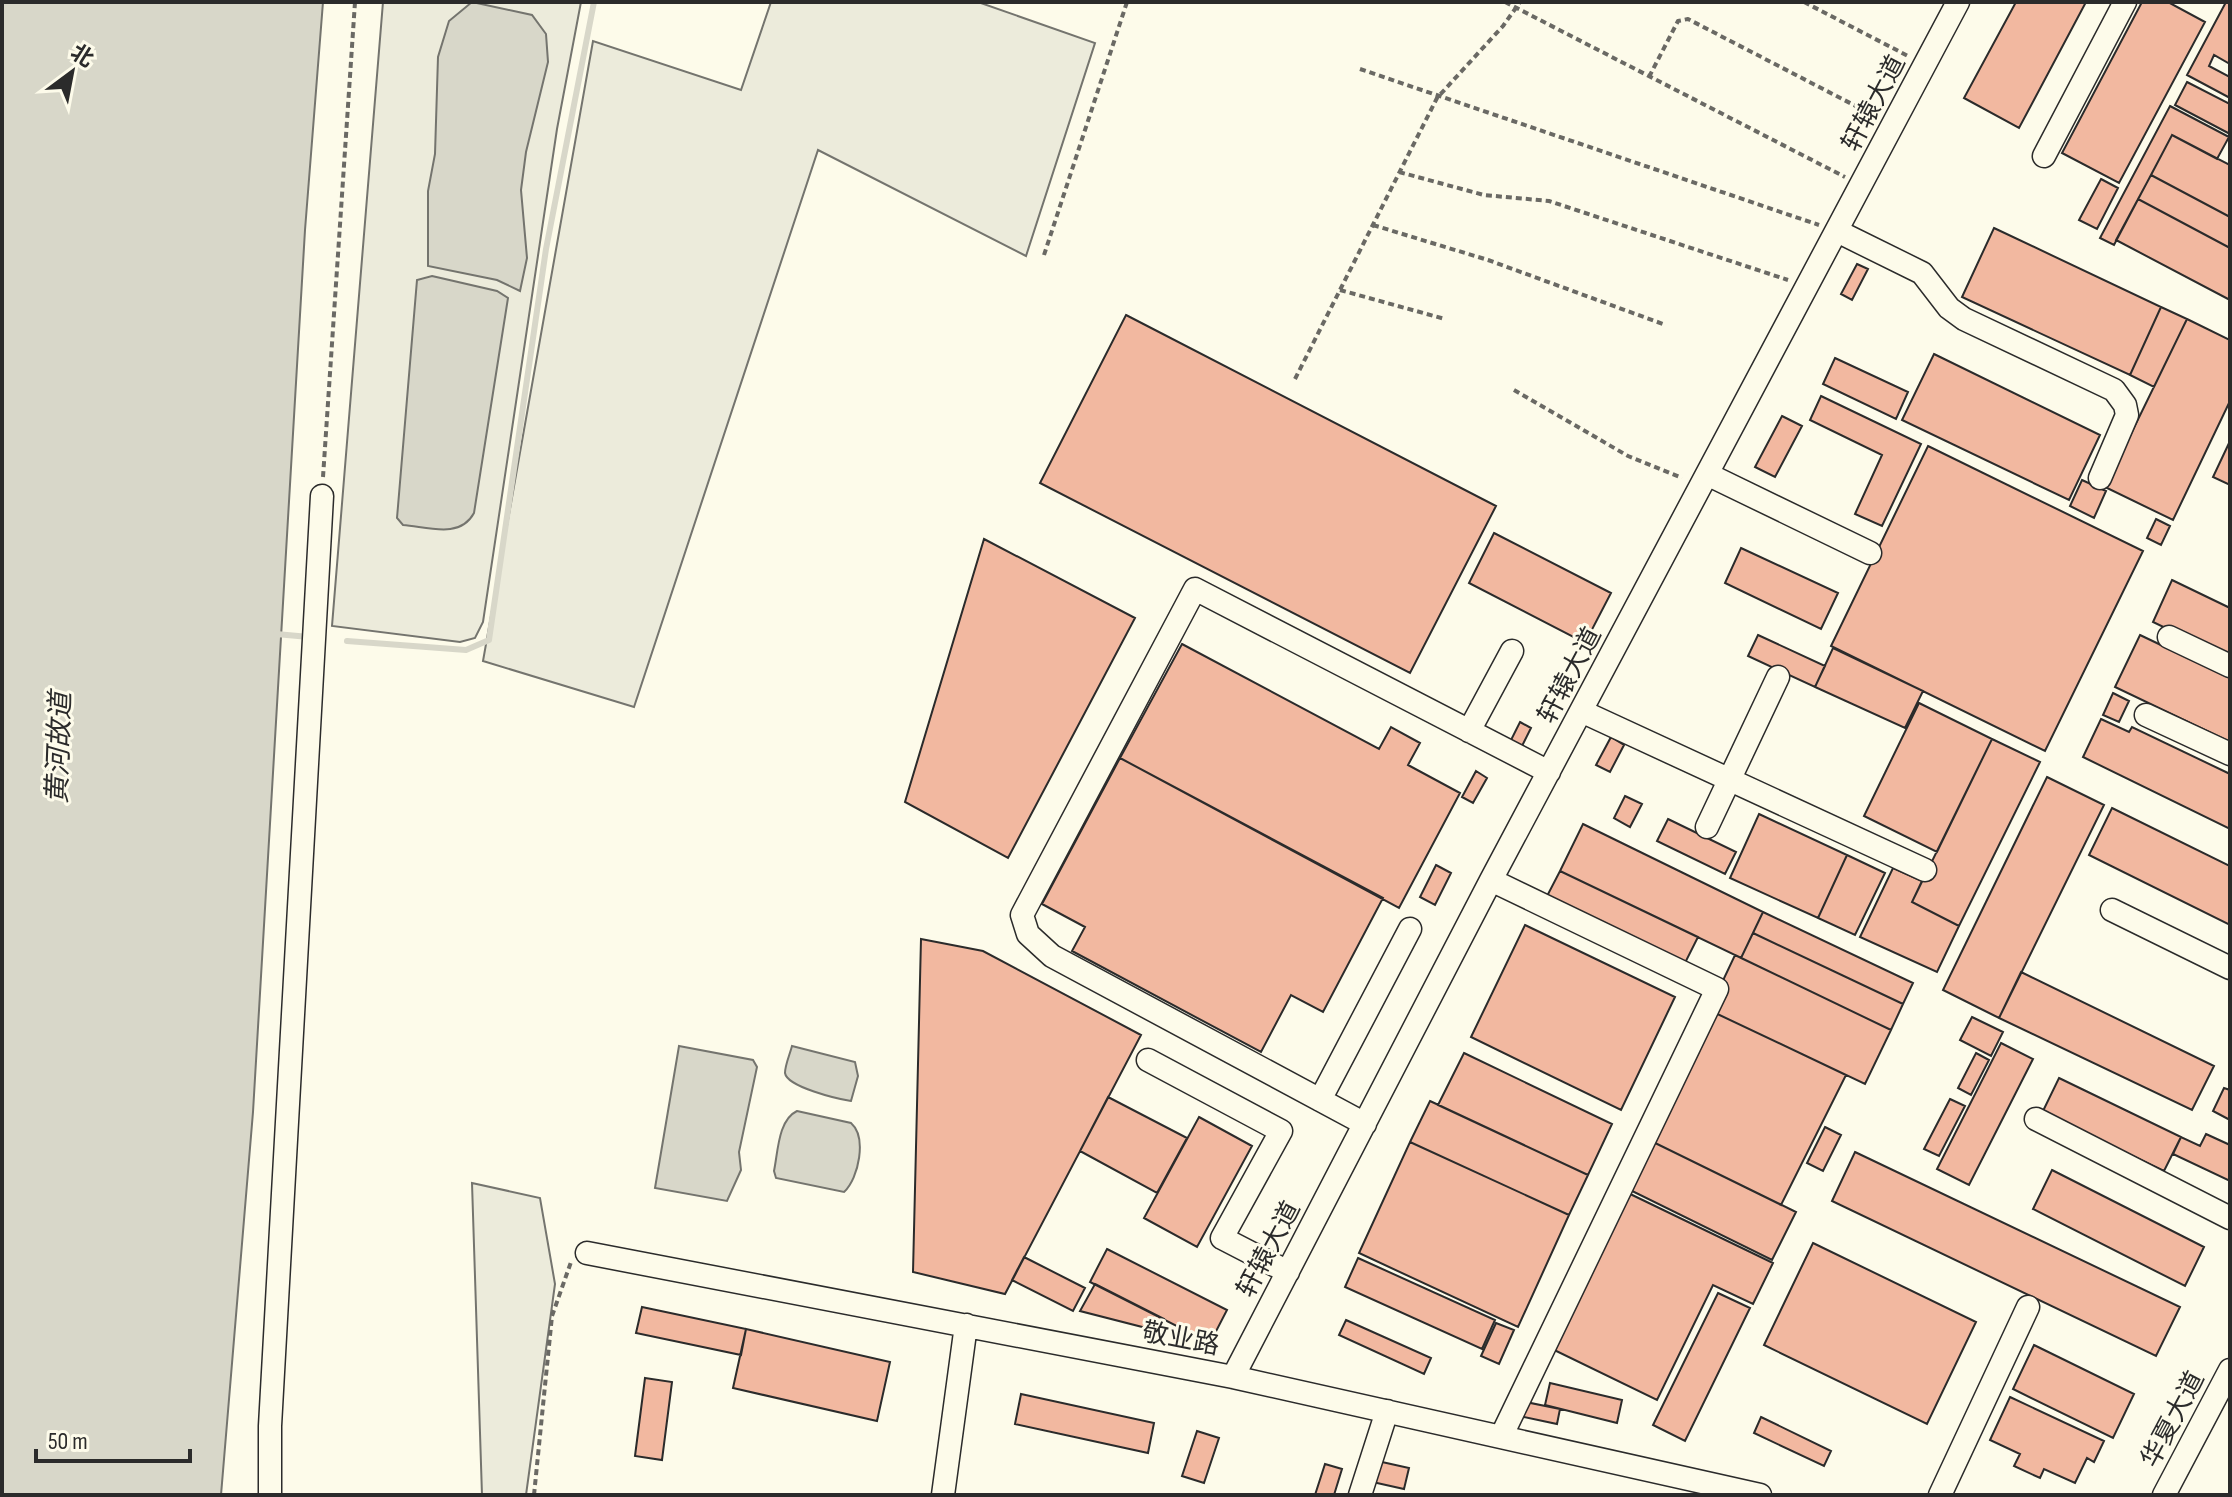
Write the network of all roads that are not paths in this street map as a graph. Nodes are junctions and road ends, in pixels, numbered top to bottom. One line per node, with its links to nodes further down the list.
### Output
1 (1958, 2): 4 (street, 轩辕大道)
2 (2125, 2): 3 (street)
3 (2044, 156)
4 (1837, 231): 5 (street); 6 (street, 轩辕大道)
5 (2100, 478)
6 (1704, 480): 8 (street); 13 (street, 轩辕大道)
7 (322, 496): 38 (street)
8 (1870, 553)
9 (2169, 637): 11 (street)
10 (1512, 651): 15 (street)
11 (2230, 666)
12 (1778, 677): 18 (street)
13 (1581, 711): 17 (street, 轩辕大道); 18 (street)
14 (2146, 715): 16 (street)
15 (1469, 731): 17 (street); 26 (street)
16 (2230, 754)
17 (1549, 772): 21 (street, 轩辕大道)
18 (1730, 779): 19 (street); 20 (street)
19 (1707, 827)
20 (1925, 870)
21 (1491, 880): 28 (street, 轩辕大道); 37 (street)
22 (2112, 910): 24 (street)
23 (1410, 929): 26 (street)
24 (2230, 968)
25 (1148, 1060): 31 (street)
26 (1320, 1100): 28 (street)
27 (2036, 1119): 29 (street)
28 (1365, 1124): 31 (street, 轩辕大道)
29 (2230, 1218)
30 (587, 1253): 33 (street, 敬业路)
31 (1288, 1272): 35 (street, 轩辕大道)
32 (2028, 1307): 42 (street)
33 (966, 1325): 35 (street, 敬业路); 39 (street)
34 (2230, 1370): 43 (street, 华夏大道)
35 (1233, 1377): 36 (street, 敬业路)
36 (1387, 1411): 37 (street, 敬业路); 40 (street)
37 (1501, 1437): 41 (street, 敬业路)
38 (275, 1494)
39 (943, 1495)
40 (1360, 1495)
41 (1760, 1495)
42 (1940, 1495)
43 (2164, 1495)

